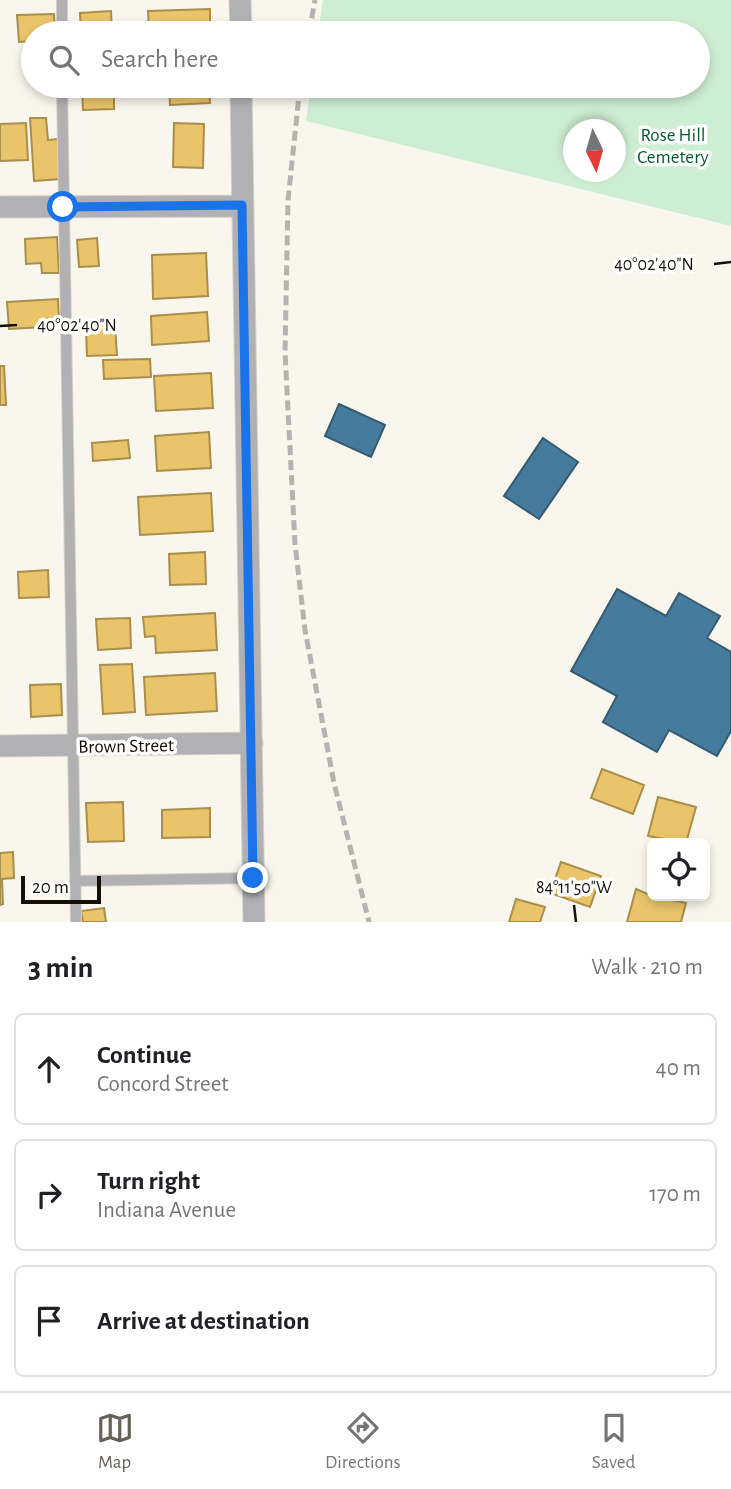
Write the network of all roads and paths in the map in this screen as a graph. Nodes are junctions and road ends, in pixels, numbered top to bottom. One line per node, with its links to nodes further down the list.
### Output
1 (62, 0): 3 (lane)
2 (240, 0): 4 (street)
3 (62, 21)
4 (241, 21)
5 (62, 98): 9 (lane)
6 (241, 98): 7 (street)
7 (242, 205): 9 (street); 10 (street)
8 (0, 207): 9 (street)
9 (63, 207): 11 (lane)
10 (252, 743): 11 (street, Brown Street); 13 (street)
11 (73, 745): 12 (street, Brown Street); 14 (lane)
12 (0, 746)
13 (253, 878): 14 (lane); 16 (street)
14 (75, 881): 15 (lane)
15 (76, 922)
16 (254, 922)

